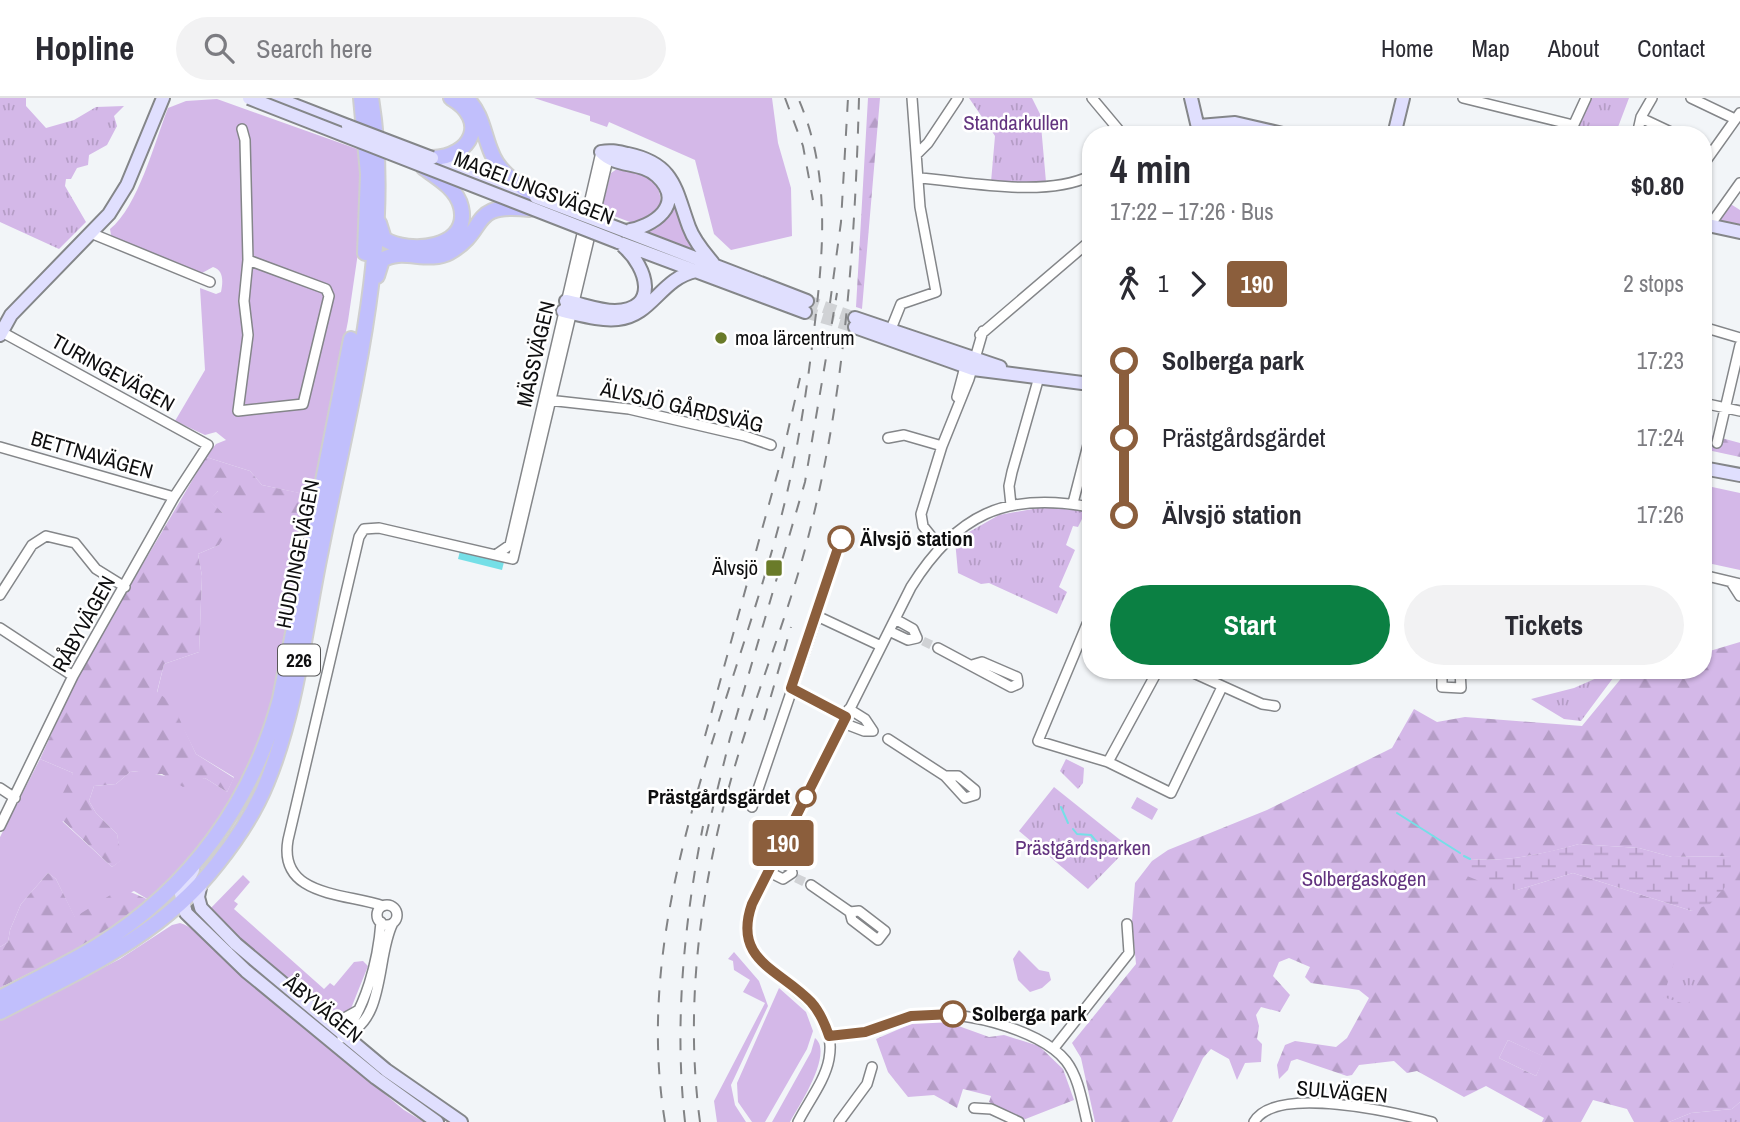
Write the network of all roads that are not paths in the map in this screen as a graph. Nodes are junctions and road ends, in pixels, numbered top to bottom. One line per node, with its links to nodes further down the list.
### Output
1 (163, 98): 42 (main road)
2 (249, 98): 33 (main road, MAGELUNGSVÄGEN, bridge)
3 (276, 98): 33 (main road, MAGELUNGSVÄGEN, bridge)
4 (361, 98): 107 (main road, HUDDINGEVÄGEN / 226)
5 (371, 98): 28 (main road, HUDDINGEVÄGEN / 226)
6 (379, 98): 28 (main road)
7 (451, 98): 17 (main road)
8 (912, 98): 32 (street)
9 (958, 98): 32 (street)
10 (1093, 98): 21 (street)
11 (1191, 98): 22 (main road)
12 (1403, 98): 25 (main road)
13 (1463, 98): 20 (street)
14 (1586, 98): 20 (street)
15 (1653, 98): 19 (street)
16 (1691, 98): 18 (street)
17 (467, 102): 33 (main road); 37 (main road)
18 (1738, 116): 30 (street)
19 (1641, 118): 26 (street); 27 (street)
20 (1573, 125)
21 (1116, 126)
22 (1198, 126)
23 (1222, 126): 24 (main road)
24 (1248, 126)
25 (1396, 126)
26 (1639, 126)
27 (1658, 126)
28 (376, 129): 38 (main road, HUDDINGEVÄGEN / 226)
29 (242, 130): 46 (street)
30 (1712, 152)
31 (606, 154): 43 (main road); 47 (main road); 50 (street, MÄSSVÄGEN)
32 (917, 154): 34 (street)
33 (425, 161): 37 (main road, MAGELUNGSVÄGEN, bridge); 45 (main road, bridge)
34 (920, 177): 35 (street); 51 (street)
35 (1082, 178)
36 (1740, 183): 39 (street)
37 (534, 203): 43 (main road, MAGELUNGSVÄGEN, bridge); 45 (main road)
38 (378, 219): 45 (main road); 58 (main road, HUDDINGEVÄGEN / 226)
39 (1712, 219)
40 (1712, 229): 41 (main road)
41 (1740, 232)
42 (93, 234): 49 (street); 53 (main road)
43 (622, 237): 47 (main road, MAGELUNGSVÄGEN); 48 (main road, MAGELUNGSVÄGEN); 50 (main road)
44 (1082, 248): 56 (street)
45 (421, 252): 58 (main road)
46 (248, 260): 46 (street)
47 (716, 266): 48 (main road, MAGELUNGSVÄGEN)
48 (698, 271): 50 (main road)
49 (210, 282)
50 (569, 307): 60 (street, MÄSSVÄGEN)
51 (891, 329): 56 (main road); 56 (main road)
52 (1712, 330): 54 (street)
53 (0, 333): 66 (street, TURINGEVÄGEN)
54 (1740, 338)
55 (1740, 345): 62 (street)
56 (970, 363): 57 (main road); 68 (street)
57 (1039, 376): 59 (main road); 75 (street)
58 (354, 380): 110 (main road, HUDDINGEVÄGEN / 226)
59 (1082, 383)
60 (547, 400): 67 (street, ÄLVSJÖ GÅRDSVÄG); 78 (street, MÄSSVÄGEN); 78 (street, MÄSSVÄGEN)
61 (1712, 405): 62 (street)
62 (1725, 408): 63 (street); 65 (street)
63 (1740, 411)
64 (888, 438): 68 (street)
65 (1717, 443)
66 (208, 445): 73 (street, RÅBYVÄGEN)
67 (771, 445)
68 (942, 446): 77 (street)
69 (0, 447): 73 (street, BETTNAVÄGEN)
70 (1082, 468): 74 (street)
71 (1712, 470): 72 (main road)
72 (1740, 475)
73 (174, 496): 81 (street, RÅBYVÄGEN)
74 (1073, 503): 75 (street); 76 (street)
75 (1012, 505): 77 (street)
76 (1082, 505)
77 (939, 546): 84 (street)
78 (495, 555): 112 (street)
79 (1712, 577): 80 (street)
80 (1736, 583): 83 (street)
81 (125, 587): 82 (street); 91 (street, RÅBYVÄGEN)
82 (0, 595)
83 (1740, 596)
84 (895, 619): 86 (street); 86 (street)
85 (0, 628): 91 (street)
86 (888, 631): 88 (street)
87 (1082, 641): 101 (street)
88 (881, 646): 97 (street); 99 (street)
89 (938, 648): 90 (street)
90 (972, 665): 90 (street)
91 (73, 676): 104 (street, RÅBYVÄGEN)
92 (1153, 679): 101 (street)
93 (1206, 679): 96 (street)
94 (1442, 679): 95 (street)
95 (1460, 679)
96 (1222, 687): 98 (street); 101 (street)
97 (791, 688): 99 (street); 105 (street)
98 (1275, 706)
99 (846, 716): 108 (street)
100 (888, 739): 102 (street)
101 (1108, 762)
102 (945, 776)
103 (0, 788): 104 (street)
104 (15, 797): 106 (street, RÅBYVÄGEN)
105 (752, 807)
106 (0, 826)
107 (200, 859): 113 (main road, HUDDINGEVÄGEN / 226); 114 (main road)
108 (775, 859): 109 (street); 109 (street)
109 (769, 872): 127 (street)
110 (201, 883): 114 (main road, HUDDINGEVÄGEN / 226); 119 (main road, ÅBYVÄGEN)
111 (811, 885): 116 (street)
112 (355, 898): 115 (street); 118 (street)
113 (158, 902): 114 (main road, ÅBYVÄGEN); 123 (main road, HUDDINGEVÄGEN / 226)
114 (181, 903): 117 (main road, ÅBYVÄGEN); 119 (main road, ÅBYVÄGEN); 122 (main road, HUDDINGEVÄGEN / 226)
115 (383, 906): 118 (street); 120 (street)
116 (850, 912)
117 (191, 918): 122 (main road); 128 (main road, ÅBYVÄGEN)
118 (379, 919): 120 (street); 124 (street)
119 (214, 923): 126 (main road, ÅBYVÄGEN)
120 (393, 923): 128 (street)
121 (1127, 924): 129 (street)
122 (154, 926): 125 (main road, HUDDINGEVÄGEN / 226)
123 (0, 998)
124 (359, 1010): 126 (street); 128 (street)
125 (0, 1012)
126 (328, 1021): 128 (main road, ÅBYVÄGEN)
127 (829, 1036): 129 (street); 134 (street)
128 (340, 1040): 132 (main road, ÅBYVÄGEN); 133 (main road, ÅBYVÄGEN)
129 (1054, 1048): 137 (street)
130 (872, 1067): 135 (street)
131 (974, 1108): 136 (street)
132 (437, 1122)
133 (461, 1122)
134 (798, 1122)
135 (839, 1122)
136 (1019, 1122)
137 (1087, 1122)
138 (1254, 1122): 139 (street, SULVÄGEN)
139 (1432, 1122)

